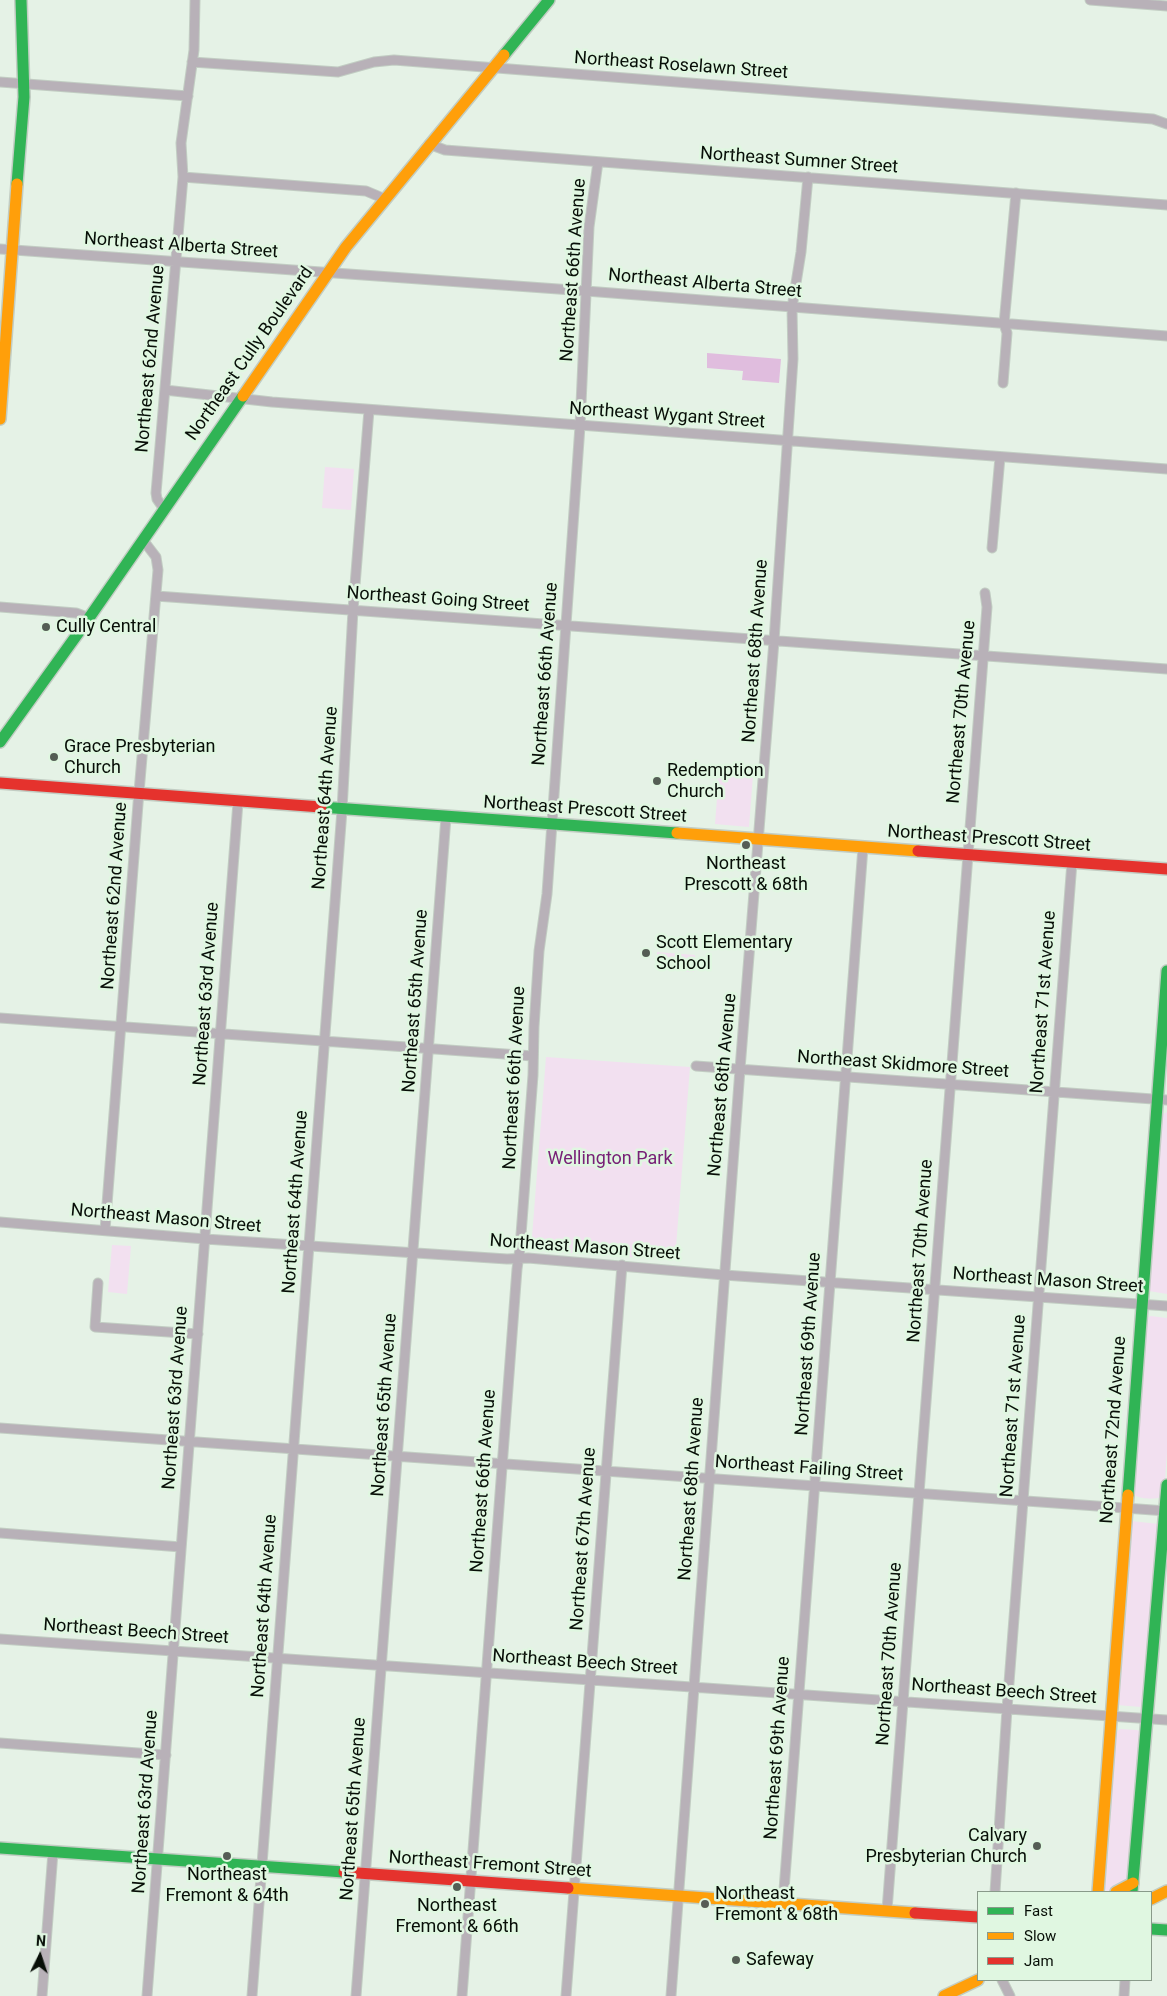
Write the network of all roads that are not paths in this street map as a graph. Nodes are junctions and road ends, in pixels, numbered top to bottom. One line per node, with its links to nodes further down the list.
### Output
1 (21, 0): 9 (street)
2 (195, 0): 6 (street, Northeast 62nd Avenue)
3 (549, 0): 7 (street, Northeast Cully Boulevard)
4 (1090, 0): 5 (street)
5 (1167, 6)
6 (192, 62): 7 (street, Northeast Roselawn Street); 10 (street, Northeast 62nd Avenue)
7 (492, 69): 11 (street, Northeast Roselawn Street); 12 (street, Northeast Cully Boulevard)
8 (0, 82): 9 (street)
9 (24, 83): 10 (street); 20 (street)
10 (188, 96): 14 (street, Northeast 62nd Avenue)
11 (1167, 124)
12 (429, 144): 13 (street, Northeast Sumner Street); 17 (street, Northeast Cully Boulevard)
13 (598, 162): 15 (street, Northeast Sumner Street); 23 (street, Northeast 66th Avenue)
14 (183, 177): 17 (street); 21 (street, Northeast 62nd Avenue)
15 (808, 177): 16 (street, Northeast Sumner Street); 24 (street, Northeast 68th Avenue)
16 (1016, 193): 18 (street, Northeast Sumner Street); 25 (street)
17 (385, 199): 22 (street, Northeast Cully Boulevard)
18 (1167, 205)
19 (0, 249): 20 (street, Northeast Alberta Street)
20 (13, 250): 21 (street, Northeast Alberta Street); 31 (street)
21 (176, 261): 22 (street, Northeast Alberta Street); 28 (street, Northeast 62nd Avenue)
22 (328, 273): 23 (street, Northeast Alberta Street); 29 (street, Northeast Cully Boulevard)
23 (586, 291): 24 (street, Northeast Alberta Street); 32 (street, Northeast 66th Avenue)
24 (792, 308): 25 (street, Northeast Alberta Street); 33 (street, Northeast 68th Avenue)
25 (1004, 324): 26 (street, Northeast Alberta Street); 27 (street)
26 (1167, 336)
27 (1003, 383)
28 (165, 390): 29 (street, Northeast Wygant Street); 36 (street, Northeast 62nd Avenue)
29 (241, 398): 30 (street, Northeast Wygant Street); 36 (street, Northeast Cully Boulevard)
30 (369, 410): 32 (street, Northeast Wygant Street); 42 (street, Northeast 64th Avenue)
31 (0, 419)
32 (580, 426): 33 (street, Northeast Wygant Street); 44 (street, Northeast 66th Avenue)
33 (787, 440): 34 (street, Northeast Wygant Street); 45 (street, Northeast 68th Avenue)
34 (1000, 457): 35 (street, Northeast Wygant Street); 38 (street)
35 (1167, 469)
36 (164, 509): 37 (street, Northeast Cully Boulevard)
37 (143, 540): 40 (street, Northeast 62nd Avenue); 43 (street, Northeast Cully Boulevard)
38 (992, 548)
39 (985, 594): 46 (street, Northeast 70th Avenue)
40 (156, 596): 42 (street, Northeast Going Street); 50 (street, Northeast 62nd Avenue)
41 (0, 607): 43 (street)
42 (353, 610): 44 (street, Northeast Going Street); 52 (street, Northeast 64th Avenue)
43 (89, 618): 48 (street, Northeast Cully Boulevard)
44 (566, 626): 45 (street, Northeast Going Street); 54 (street, Northeast 66th Avenue)
45 (774, 641): 46 (street, Northeast Going Street); 55 (street, Northeast 68th Avenue)
46 (982, 656): 47 (street, Northeast Going Street); 57 (street, Northeast 70th Avenue)
47 (1167, 669)
48 (0, 742)
49 (0, 783): 50 (street, Northeast Prescott Street)
50 (138, 795): 51 (street, Northeast Prescott Street); 62 (street, Northeast 62nd Avenue)
51 (238, 802): 52 (street, Northeast Prescott Street); 63 (street, Northeast 63rd Avenue)
52 (342, 810): 53 (street, Northeast Prescott Street); 64 (street, Northeast 64th Avenue)
53 (446, 817): 54 (street, Northeast Prescott Street); 65 (street, Northeast 65th Avenue)
54 (551, 825): 55 (street, Northeast Prescott Street); 66 (street, Northeast 66th Avenue)
55 (758, 840): 56 (street, Northeast Prescott Street); 68 (street, Northeast 68th Avenue)
56 (863, 847): 57 (street, Northeast Prescott Street); 69 (street, Northeast 69th Avenue)
57 (967, 855): 58 (street, Northeast Prescott Street); 70 (street, Northeast 70th Avenue)
58 (1072, 862): 59 (street, Northeast Prescott Street); 71 (street, Northeast 71st Avenue)
59 (1167, 869)
60 (1167, 971): 72 (street, Northeast 72nd Avenue)
61 (0, 1018): 62 (street)
62 (122, 1028): 63 (street); 74 (street, Northeast 62nd Avenue)
63 (220, 1035): 64 (street); 75 (street, Northeast 63rd Avenue)
64 (324, 1042): 65 (street); 76 (street, Northeast 64th Avenue)
65 (428, 1049): 66 (street); 77 (street, Northeast 65th Avenue)
66 (534, 1056): 78 (street, Northeast 66th Avenue)
67 (696, 1066): 68 (street, Northeast Skidmore Street)
68 (740, 1069): 69 (street, Northeast Skidmore Street); 80 (street, Northeast 68th Avenue)
69 (846, 1078): 70 (street, Northeast Skidmore Street); 81 (street, Northeast 69th Avenue)
70 (950, 1085): 71 (street, Northeast Skidmore Street); 83 (street, Northeast 70th Avenue)
71 (1054, 1092): 72 (street, Northeast Skidmore Street); 84 (street, Northeast 71st Avenue)
72 (1162, 1100): 85 (street, Northeast 72nd Avenue)
73 (0, 1222): 74 (street, Northeast Mason Street)
74 (105, 1230): 75 (street, Northeast Mason Street)
75 (205, 1239): 76 (street, Northeast Mason Street); 87 (street, Northeast 63rd Avenue)
76 (308, 1246): 77 (street, Northeast Mason Street); 90 (street, Northeast 64th Avenue)
77 (413, 1253): 78 (street, Northeast Mason Street); 91 (street, Northeast 65th Avenue)
78 (518, 1259): 79 (street, Northeast Mason Street); 92 (street, Northeast 66th Avenue)
79 (622, 1265): 80 (street, Northeast Mason Street); 93 (street, Northeast 67th Avenue)
80 (724, 1275): 81 (street, Northeast Mason Street); 94 (street, Northeast 68th Avenue)
81 (830, 1282): 83 (street, Northeast Mason Street); 96 (street, Northeast 69th Avenue)
82 (98, 1283): 87 (street)
83 (934, 1290): 84 (street, Northeast Mason Street); 97 (street, Northeast 70th Avenue)
84 (1038, 1296): 85 (street, Northeast Mason Street); 98 (street, Northeast 71st Avenue)
85 (1141, 1304): 86 (street, Northeast Mason Street); 99 (street, Northeast 72nd Avenue)
86 (1167, 1306)
87 (198, 1334): 89 (street, Northeast 63rd Avenue)
88 (0, 1428): 89 (street, Northeast Failing Street)
89 (189, 1442): 90 (street, Northeast Failing Street); 102 (street, Northeast 63rd Avenue)
90 (293, 1450): 91 (street, Northeast Failing Street); 105 (street, Northeast 64th Avenue)
91 (398, 1457): 92 (street, Northeast Failing Street); 106 (street, Northeast 65th Avenue)
92 (502, 1465): 93 (street, Northeast Failing Street); 107 (street, Northeast 66th Avenue)
93 (606, 1472): 94 (street, Northeast Failing Street); 108 (street, Northeast 67th Avenue)
94 (710, 1478): 96 (street, Northeast Failing Street); 109 (street, Northeast 68th Avenue)
95 (1167, 1485): 100 (street)
96 (815, 1486): 97 (street, Northeast Failing Street); 110 (street, Northeast 69th Avenue)
97 (918, 1494): 98 (street, Northeast Failing Street); 111 (street, Northeast 70th Avenue)
98 (1022, 1501): 99 (street, Northeast Failing Street); 112 (street, Northeast 71st Avenue)
99 (1126, 1508): 100 (street, Northeast Failing Street); 113 (street, Northeast 72nd Avenue)
100 (1166, 1511): 114 (street)
101 (0, 1533): 102 (street)
102 (181, 1547): 104 (street, Northeast 63rd Avenue)
103 (0, 1639): 104 (street, Northeast Beech Street)
104 (174, 1651): 105 (street, Northeast Beech Street); 117 (street, Northeast 63rd Avenue)
105 (277, 1658): 106 (street, Northeast Beech Street); 121 (street, Northeast 64th Avenue)
106 (382, 1666): 107 (street, Northeast Beech Street); 122 (street, Northeast 65th Avenue)
107 (486, 1673): 108 (street, Northeast Beech Street); 123 (street, Northeast 66th Avenue)
108 (590, 1680): 109 (street, Northeast Beech Street); 125 (street, Northeast 67th Avenue)
109 (693, 1686): 110 (street, Northeast Beech Street); 130 (street, Northeast 68th Avenue)
110 (799, 1694): 111 (street, Northeast Beech Street); 132 (street, Northeast 69th Avenue)
111 (903, 1702): 112 (street, Northeast Beech Street); 133 (street, Northeast 70th Avenue)
112 (1007, 1709): 113 (street, Northeast Beech Street); 126 (street, Northeast 71st Avenue)
113 (1111, 1716): 114 (street, Northeast Beech Street); 127 (street, Northeast 72nd Avenue)
114 (1147, 1719): 115 (street, Northeast Beech Street); 124 (street)
115 (1167, 1720)
116 (0, 1743): 117 (street)
117 (166, 1755): 120 (street, Northeast 63rd Avenue)
118 (0, 1848): 119 (street, Northeast Fremont Street)
119 (53, 1852): 120 (street, Northeast Fremont Street); 140 (street)
120 (158, 1860): 121 (street, Northeast Fremont Street); 141 (street, Northeast 63rd Avenue)
121 (262, 1866): 122 (street, Northeast Fremont Street); 142 (street, Northeast 64th Avenue)
122 (365, 1873): 123 (street, Northeast Fremont Street); 143 (street, Northeast 65th Avenue)
123 (470, 1881): 125 (street, Northeast Fremont Street); 144 (street, Northeast 66th Avenue)
124 (1133, 1888): 128 (street)
125 (574, 1889): 130 (street, Northeast Fremont Street); 145 (street, Northeast 67th Avenue)
126 (995, 1891)
127 (1098, 1891)
128 (1120, 1891)
129 (1167, 1892): 131 (street)
130 (679, 1896): 132 (street, Northeast Fremont Street); 146 (street, Northeast 68th Avenue)
131 (1152, 1899)
132 (783, 1903): 133 (street, Northeast Fremont Street)
133 (887, 1910): 134 (street, Northeast Fremont Street)
134 (977, 1917)
135 (1152, 1929): 136 (street)
136 (1167, 1930)
137 (977, 1980): 147 (street)
138 (1002, 1981): 148 (street)
139 (1125, 1981): 149 (street)
140 (42, 1996)
141 (147, 1996)
142 (252, 1996)
143 (356, 1996)
144 (462, 1996)
145 (566, 1996)
146 (671, 1996)
147 (944, 1996)
148 (1010, 1996)
149 (1124, 1996)

